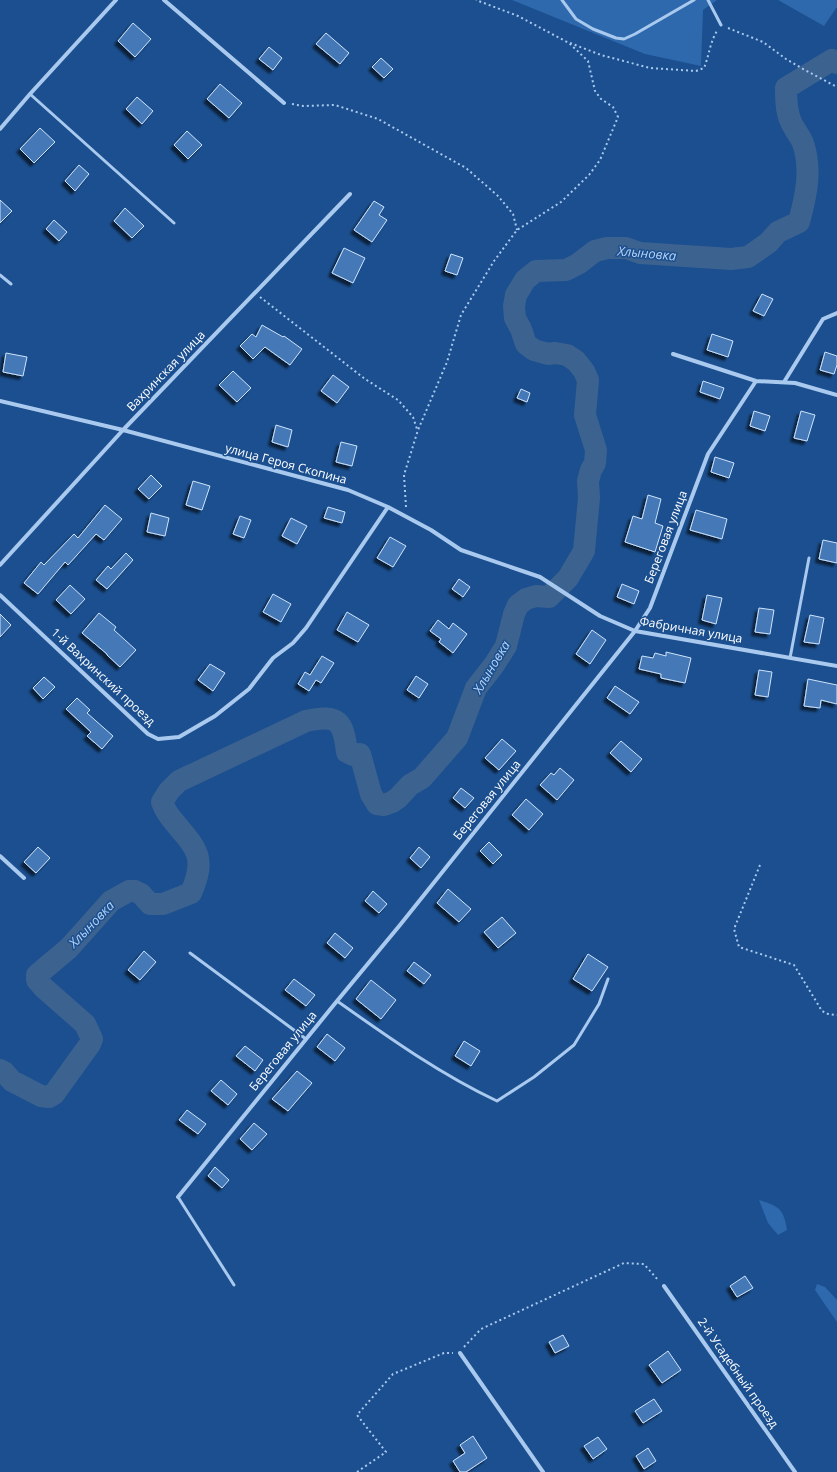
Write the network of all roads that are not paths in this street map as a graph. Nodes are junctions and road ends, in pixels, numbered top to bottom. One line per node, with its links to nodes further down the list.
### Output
1 (116, 0): 7 (street)
2 (164, 0): 8 (street)
3 (562, 0): 4 (lane)
4 (694, 0)
5 (708, 0): 6 (lane)
6 (721, 25)
7 (30, 94): 9 (street); 11 (lane)
8 (284, 103)
9 (0, 129)
10 (350, 194): 20 (street, Вахринская улица)
11 (174, 223)
12 (0, 275): 13 (lane)
13 (11, 284)
14 (837, 313): 17 (street)
15 (673, 354): 16 (street)
16 (756, 381): 17 (street); 26 (street, Береговая улица)
17 (784, 382): 18 (street)
18 (837, 395)
19 (0, 402): 20 (street, улица Героя Скопина)
20 (123, 430): 21 (street, улица Героя Скопина); 23 (street, Вахринская улица)
21 (388, 507): 24 (street, улица Героя Скопина); 25 (street, 1-й Вахринский проезд)
22 (809, 558): 27 (lane)
23 (0, 565)
24 (553, 585): 26 (street, Фабричная улица)
25 (0, 595)
26 (635, 631): 27 (street, Фабричная улица); 33 (street, Береговая улица)
27 (790, 658): 28 (street, Фабричная улица)
28 (837, 666)
29 (0, 856): 30 (street)
30 (24, 878)
31 (190, 954): 34 (lane)
32 (608, 979): 33 (lane)
33 (337, 1001): 34 (street, Береговая улица)
34 (306, 1039): 35 (street, Береговая улица)
35 (178, 1197): 36 (lane)
36 (234, 1285)
37 (664, 1286): 40 (street, 2-й Усадебный проезд)
38 (460, 1353): 39 (street)
39 (543, 1472)
40 (795, 1472)

